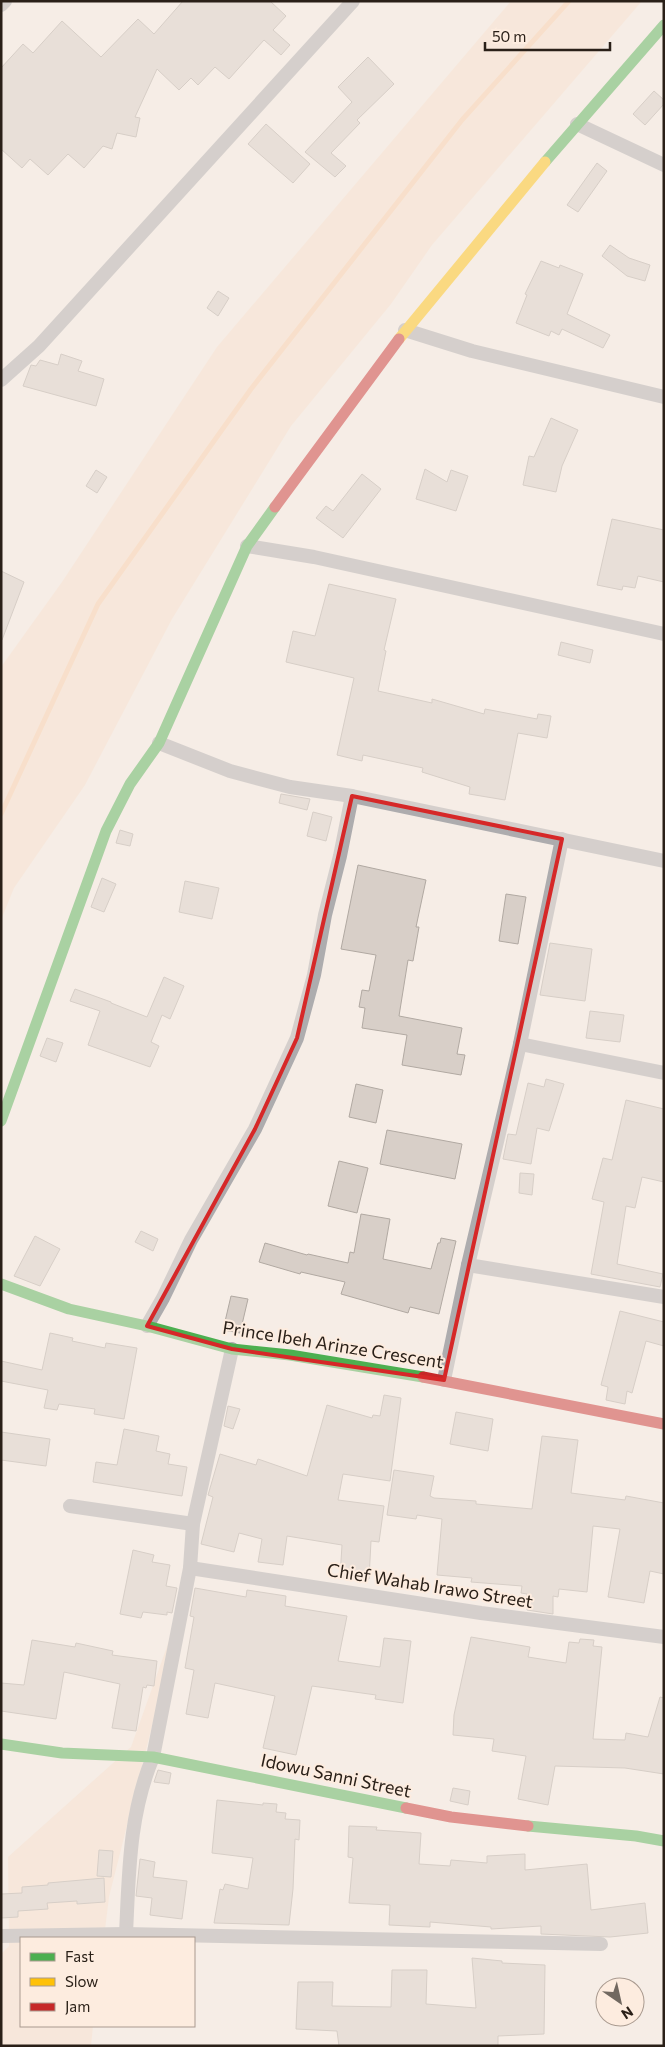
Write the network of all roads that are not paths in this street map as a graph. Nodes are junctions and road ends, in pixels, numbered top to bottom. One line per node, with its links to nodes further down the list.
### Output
1 (5, 1): 3 (street)
2 (353, 1): 8 (street)
3 (1, 5)
4 (664, 26): 5 (street)
5 (577, 124): 6 (street); 7 (street)
6 (664, 165)
7 (405, 330): 9 (street); 10 (street)
8 (1, 380)
9 (664, 397)
10 (247, 546): 11 (street); 12 (street)
11 (664, 634)
12 (158, 743): 13 (street); 18 (street)
13 (352, 796): 14 (street); 22 (street)
14 (562, 839): 15 (street); 16 (street)
15 (664, 861)
16 (520, 1044): 17 (street); 19 (street)
17 (664, 1073)
18 (1, 1121)
19 (468, 1265): 21 (street); 24 (street)
20 (1, 1284): 22 (street, Prince Ibeh Arinze Crescent)
21 (664, 1297)
22 (146, 1326): 23 (street, Prince Ibeh Arinze Crescent)
23 (232, 1348): 24 (street, Prince Ibeh Arinze Crescent); 27 (street)
24 (444, 1380): 25 (street, Prince Ibeh Arinze Crescent)
25 (664, 1424)
26 (70, 1506): 27 (street)
27 (193, 1524): 28 (street)
28 (190, 1568): 29 (street, Chief Wahab Irawo Street); 31 (street)
29 (664, 1637)
30 (1, 1744): 31 (street, Idowu Sanni Street)
31 (153, 1757): 32 (street, Idowu Sanni Street); 33 (street)
32 (664, 1841)
33 (126, 1934): 34 (street); 35 (street)
34 (1, 1936)
35 (601, 1944)

